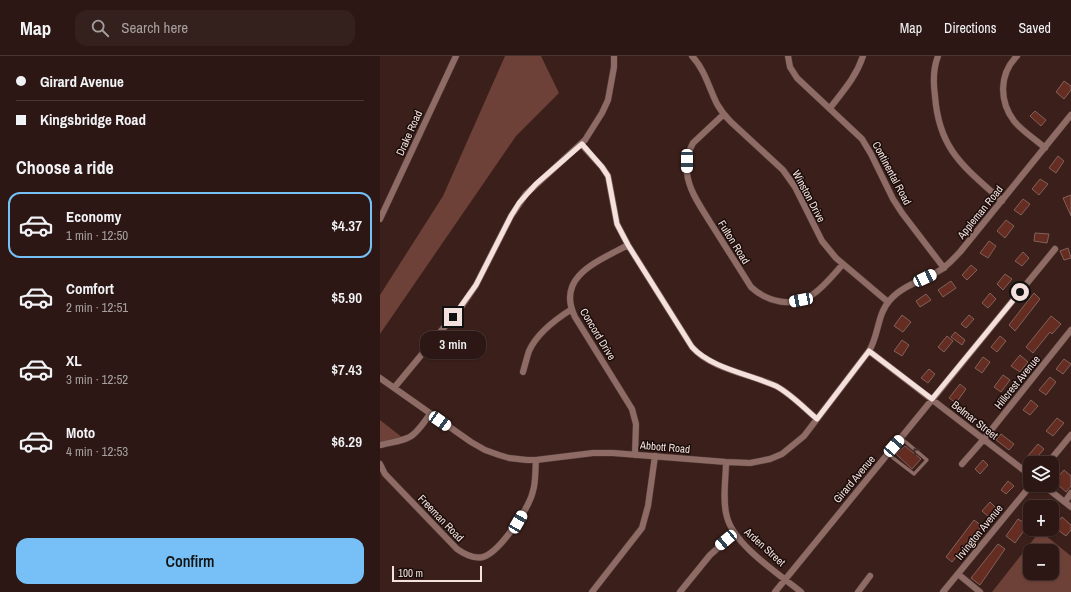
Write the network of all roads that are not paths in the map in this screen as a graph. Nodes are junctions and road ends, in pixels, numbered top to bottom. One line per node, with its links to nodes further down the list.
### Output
1 (456, 56): 14 (street, Drake Road)
2 (614, 56): 11 (street)
3 (692, 56): 9 (street, Winston Drive)
4 (788, 56): 8 (street, Continental Road)
5 (863, 56): 8 (street)
6 (938, 56): 13 (street)
7 (1017, 56): 12 (street)
8 (830, 108): 18 (street, Continental Road)
9 (724, 114): 17 (street, Winston Drive); 17 (street, Fulton Road)
10 (1071, 115): 12 (street, Appleman Road)
11 (582, 144): 15 (street); 25 (street)
12 (1045, 148): 13 (street, Appleman Road)
13 (1002, 201): 18 (street, Appleman Road)
14 (380, 219)
15 (628, 245): 20 (street, Concord Drive); 28 (street)
16 (1055, 249): 26 (street, Girard Avenue)
17 (843, 264): 19 (street, Winston Drive)
18 (944, 268): 19 (street, Appleman Road)
19 (888, 302): 22 (street, Abbott Road)
20 (572, 309): 23 (street); 34 (street, Concord Drive)
21 (1071, 330): 31 (street, Hillcrest Avenue)
22 (869, 351): 26 (street, Belmar Street); 28 (street, Abbott Road)
23 (523, 372)
24 (380, 378): 25 (street, Abbott Road)
25 (394, 388): 27 (street, Abbott Road)
26 (932, 399): 30 (street, Girard Avenue); 31 (street, Belmar Street)
27 (430, 414): 32 (street); 37 (street, Abbott Road)
28 (817, 419): 38 (street, Abbott Road)
29 (1071, 435): 36 (street)
30 (901, 438): 33 (street, Girard Avenue); 33 (lane, one-way to 30)
31 (984, 439): 40 (street, Hillcrest Avenue); 41 (street, Belmar Street)
32 (380, 445)
33 (888, 454): 50 (street, Girard Avenue)
34 (635, 455): 35 (street, Abbott Road); 37 (street, Abbott Road)
35 (655, 456): 38 (street, Abbott Road); 51 (street)
36 (1054, 456)
37 (536, 460): 39 (street, Freeman Road)
38 (726, 462): 47 (street, Arden Street)
39 (380, 464)
40 (962, 464)
41 (1023, 470)
42 (1025, 492): 48 (street, Irvington Avenue)
43 (1052, 492): 45 (street)
44 (1071, 493): 45 (street)
45 (1065, 502): 46 (street)
46 (1071, 507)
47 (735, 533): 50 (street, Arden Street); 52 (street)
48 (958, 574): 56 (street, Irvington Avenue); 57 (street)
49 (870, 576): 55 (street)
50 (786, 579): 53 (street, Girard Avenue); 54 (street, Arden Street)
51 (592, 592)
52 (680, 592)
53 (775, 592)
54 (801, 592)
55 (858, 592)
56 (943, 592)
57 (980, 592)

